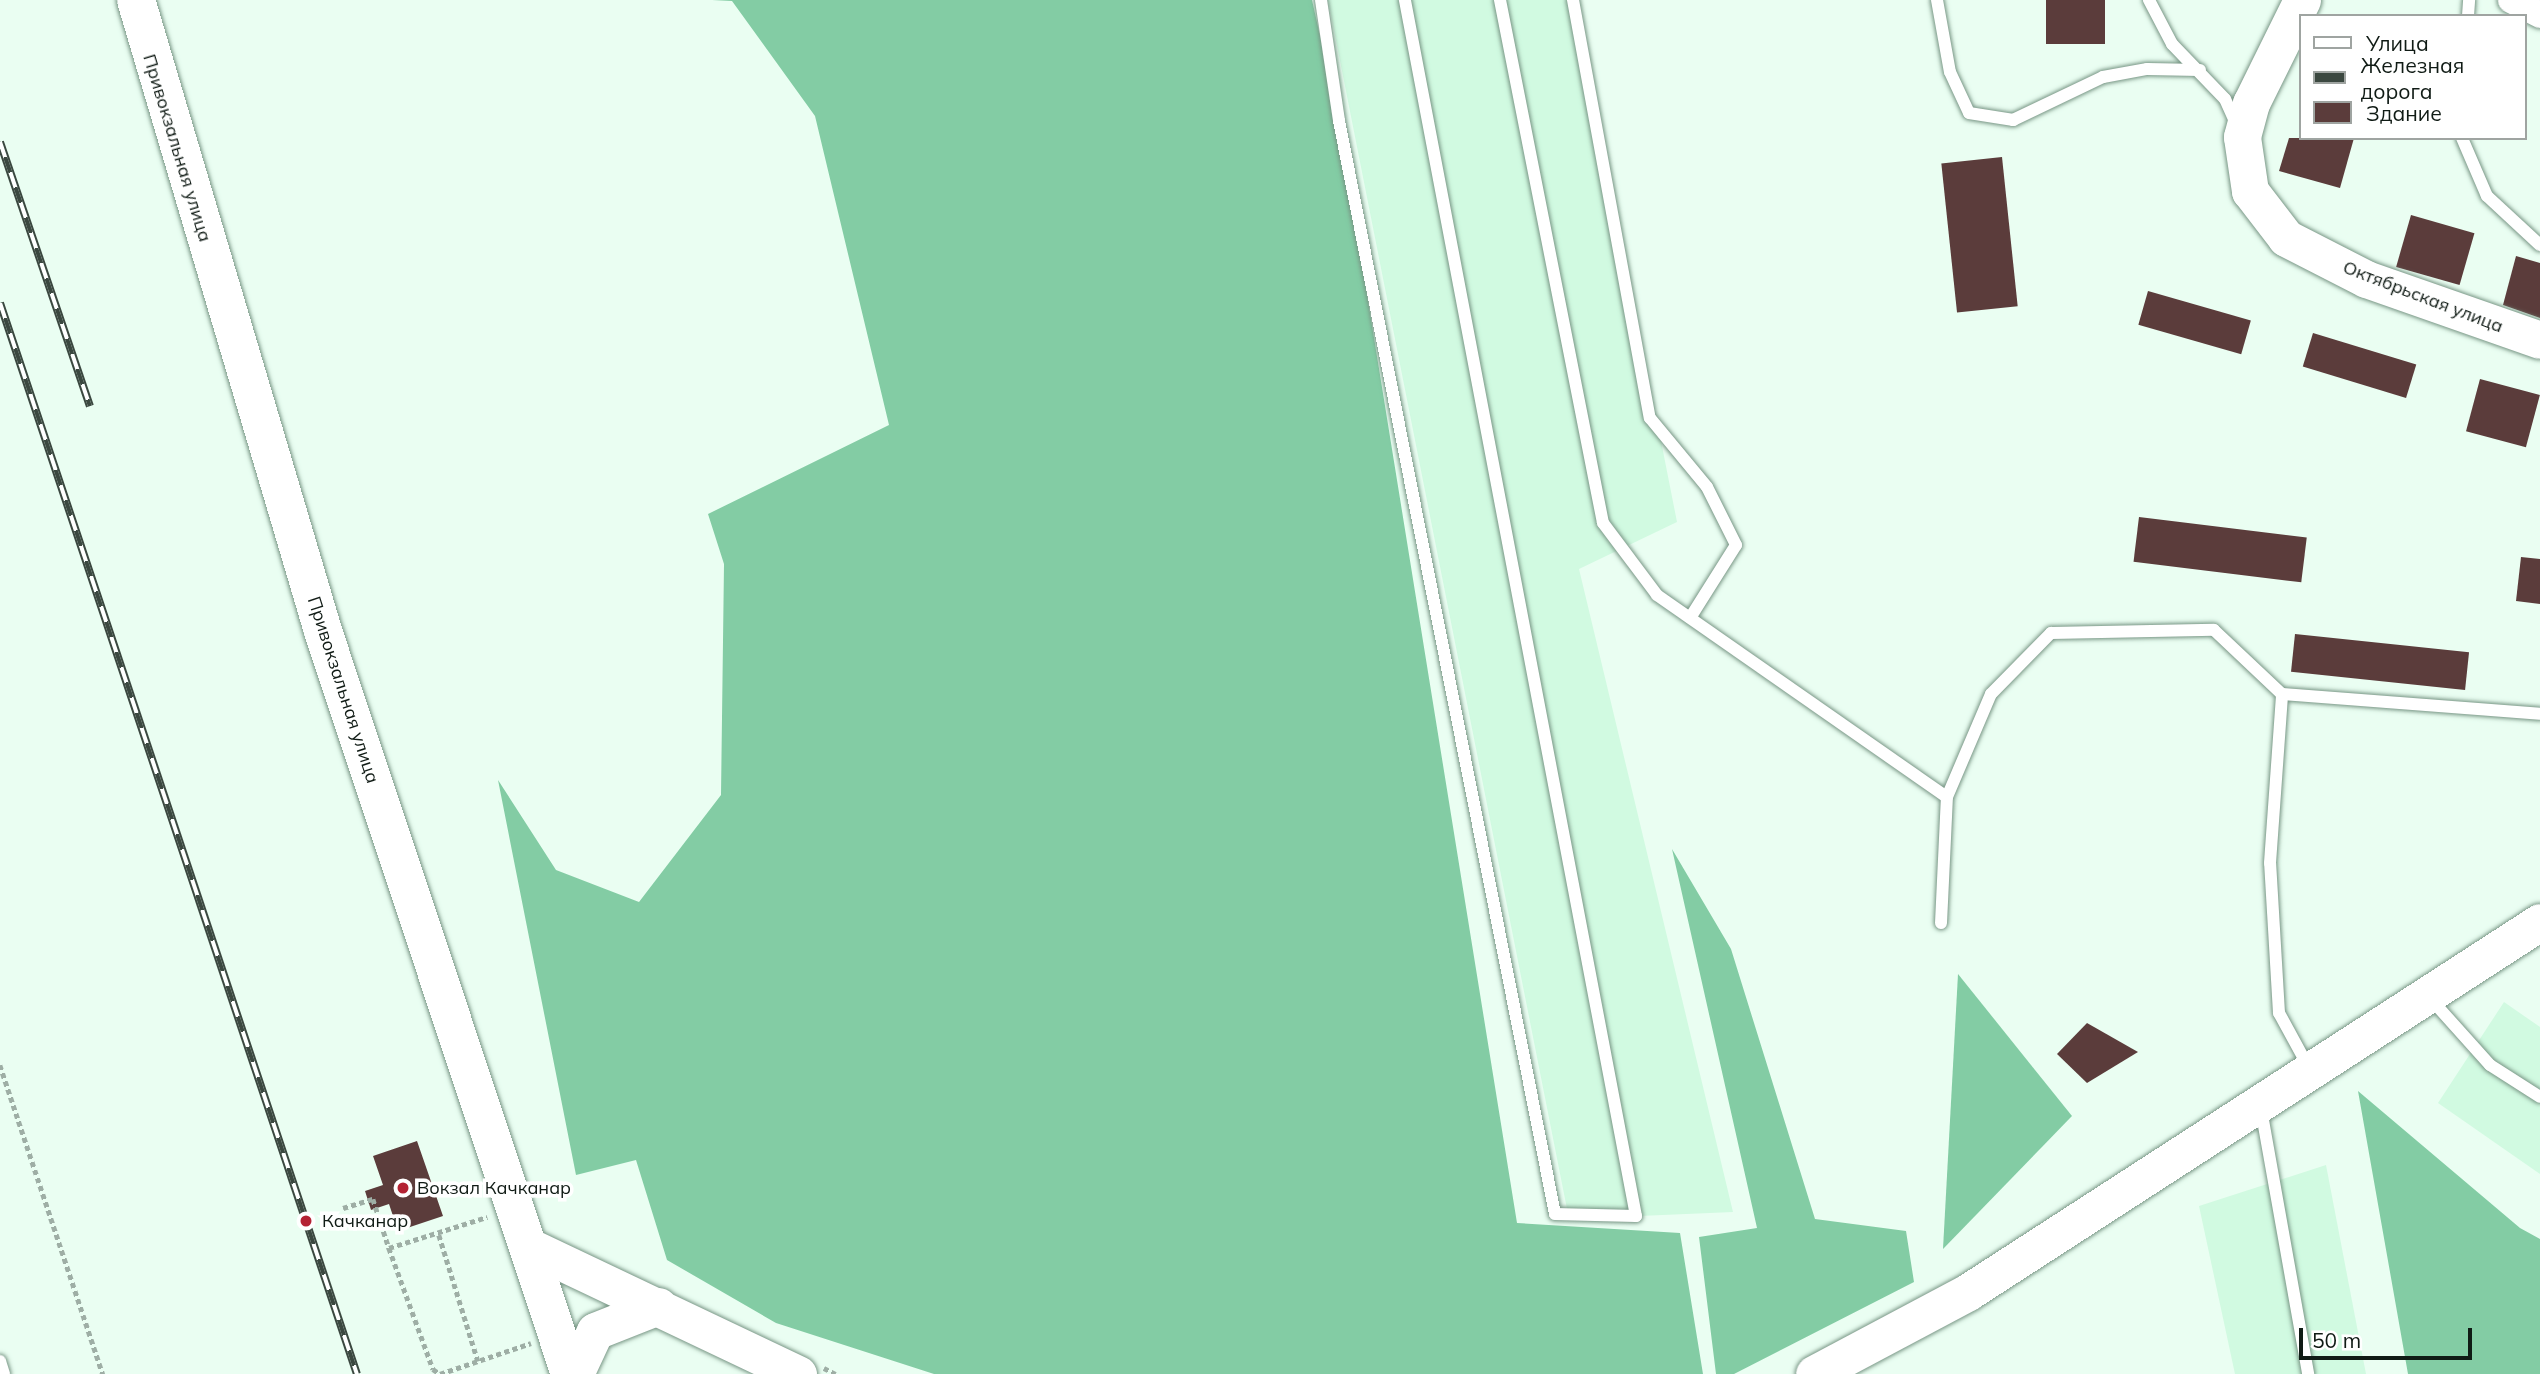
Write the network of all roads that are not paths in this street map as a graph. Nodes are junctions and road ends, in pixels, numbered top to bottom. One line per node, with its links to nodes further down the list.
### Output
1 (136, 0): 26 (main road, Привокзальная улица)
2 (1321, 0): 3 (lane)
3 (1405, 0)
4 (1500, 0): 16 (lane)
5 (1573, 0): 16 (lane)
6 (1937, 0): 11 (lane)
7 (2149, 0): 11 (lane)
8 (2302, 0): 12 (street)
9 (2511, 0): 10 (street)
10 (2540, 15)
11 (2200, 69): 12 (lane)
12 (2242, 137): 15 (street, Октябрьская улица)
13 (2463, 140): 14 (lane)
14 (2540, 245)
15 (2540, 340)
16 (1690, 618): 19 (lane)
17 (2282, 694): 18 (lane); 19 (lane); 23 (lane)
18 (2540, 714)
19 (1947, 797): 21 (lane)
20 (2540, 922): 22 (street)
21 (1941, 923)
22 (2427, 995): 23 (street); 24 (lane)
23 (2311, 1071): 25 (street)
24 (2540, 1097)
25 (2260, 1105): 32 (street); 33 (lane)
26 (528, 1246): 27 (street); 30 (main road, Привокзальная улица)
27 (658, 1306): 30 (street); 31 (street)
28 (0, 1361): 29 (lane)
29 (4, 1374)
30 (572, 1374)
31 (798, 1374)
32 (1814, 1374)
33 (2308, 1374)

